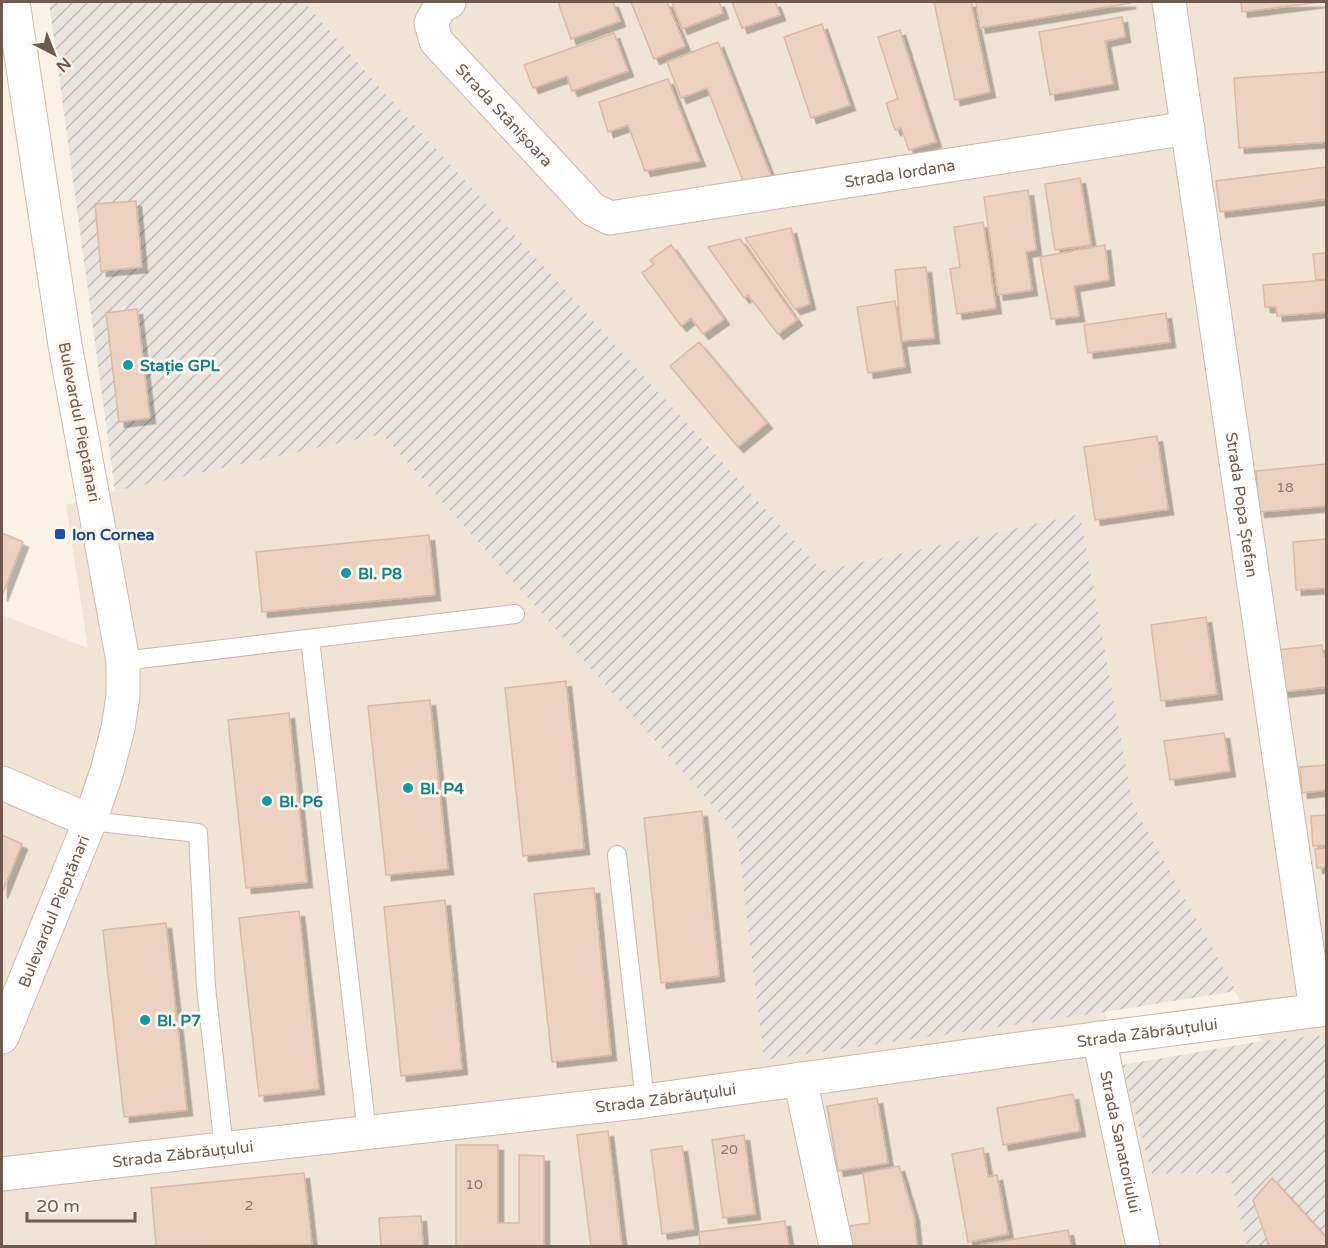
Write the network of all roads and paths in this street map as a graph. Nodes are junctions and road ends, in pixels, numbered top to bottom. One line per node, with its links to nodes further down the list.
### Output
1 (14, 2): 8 (street, Bulevardul Pieptănari)
2 (448, 2): 5 (street, Strada Stânișoara)
3 (1169, 2): 4 (street, Strada Popa Ștefan)
4 (1188, 128): 5 (street, Strada Iordana); 12 (street, Strada Popa Ștefan)
5 (610, 218)
6 (515, 614): 7 (lane)
7 (310, 639): 8 (lane); 17 (lane)
8 (123, 661): 10 (street, Bulevardul Pieptănari)
9 (2, 783): 10 (street)
10 (90, 821): 13 (street, Bulevardul Pieptănari); 18 (lane)
11 (617, 855): 16 (lane)
12 (1321, 1009): 14 (street, Strada Zăbrăuțului)
13 (2, 1037)
14 (1099, 1038): 15 (street, Strada Zăbrăuțului); 21 (street, Strada Sanatoriului)
15 (800, 1079): 16 (street, Strada Zăbrăuțului); 20 (street)
16 (645, 1101): 17 (street, Strada Zăbrăuțului)
17 (367, 1133): 18 (street, Strada Zăbrăuțului)
18 (224, 1149): 19 (street, Strada Zăbrăuțului)
19 (2, 1174)
20 (836, 1246)
21 (1143, 1246)

